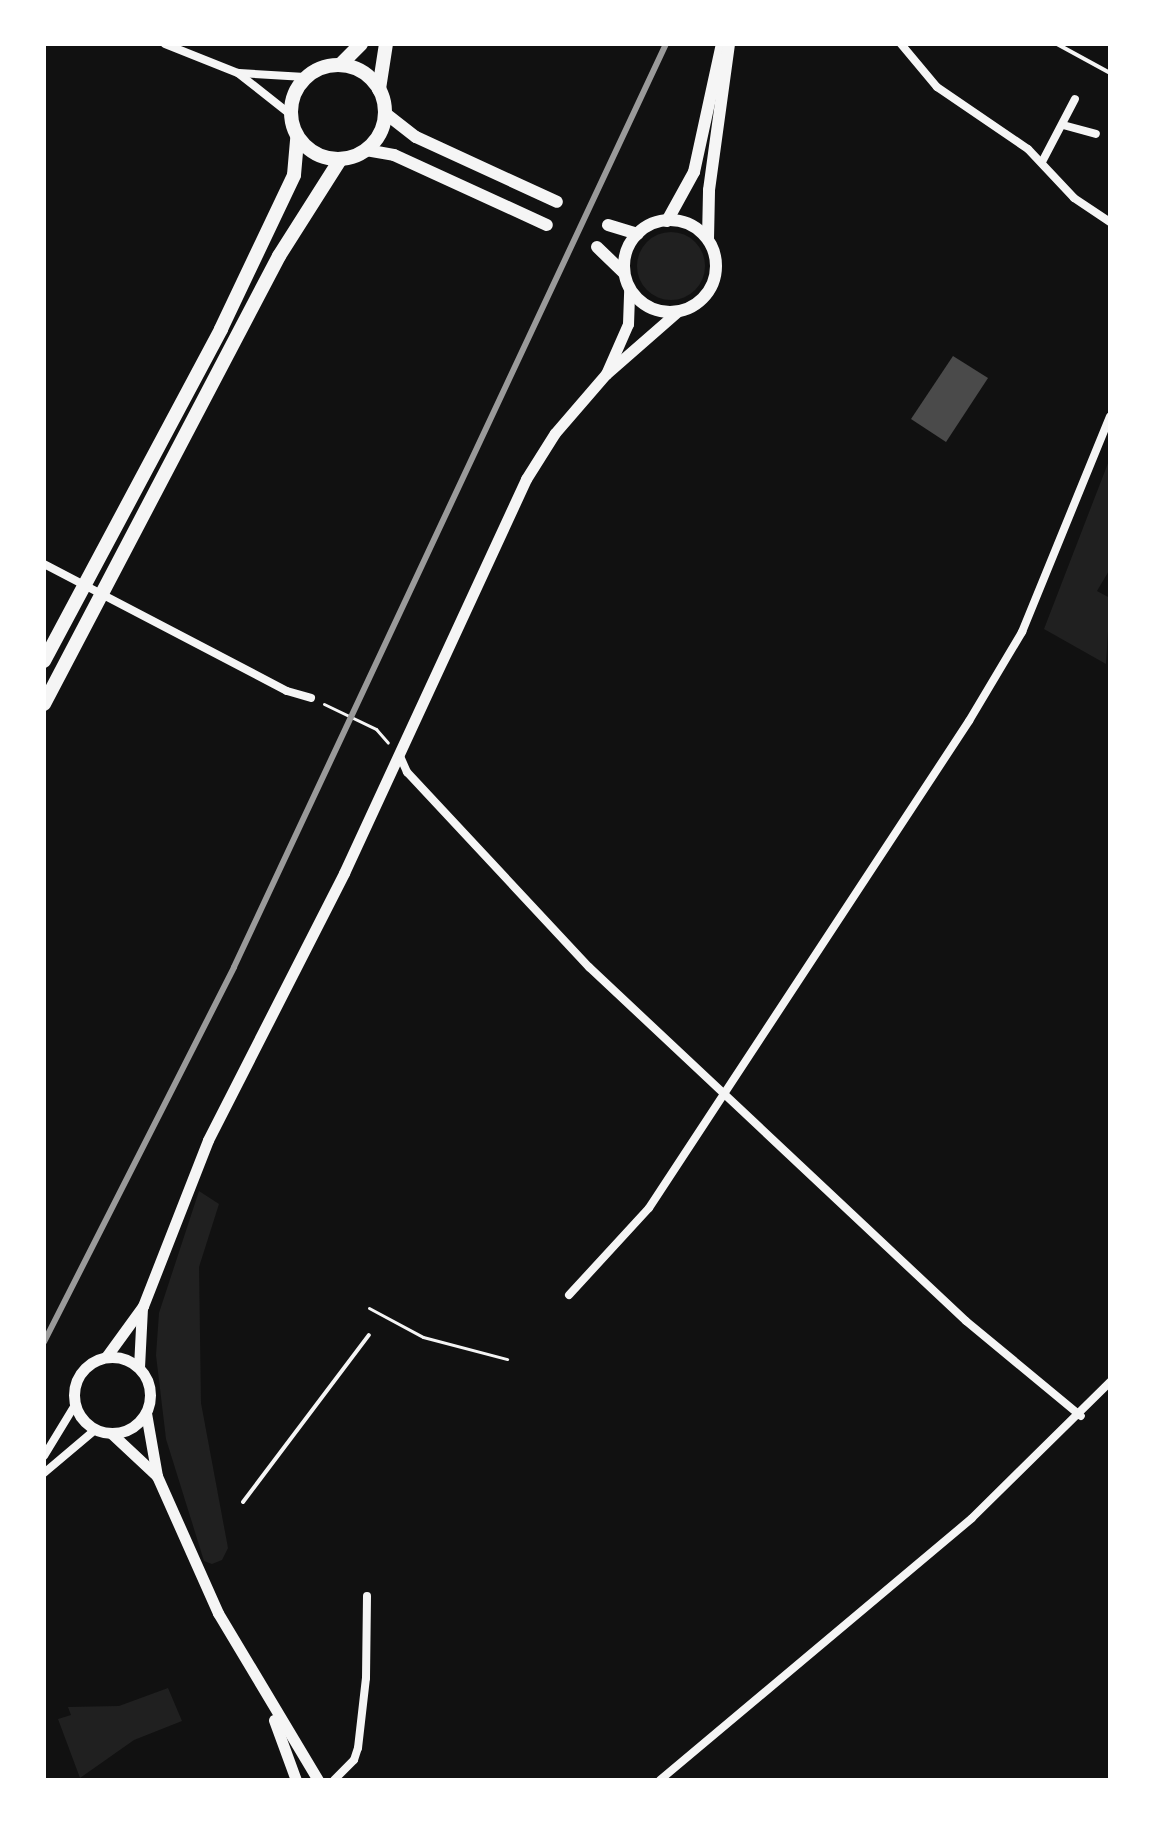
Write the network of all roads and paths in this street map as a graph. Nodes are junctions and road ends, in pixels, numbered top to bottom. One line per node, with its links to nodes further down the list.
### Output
1 (165, 44): 9 (street)
2 (361, 44): 8 (main road)
3 (386, 44): 12 (main road)
4 (722, 44): 23 (main road)
5 (729, 44): 28 (main road)
6 (901, 44): 21 (street)
7 (1057, 44): 10 (lane)
8 (340, 65): 11 (main road); 12 (main road)
9 (238, 73): 11 (street); 15 (street)
10 (1110, 73)
11 (305, 77): 15 (main road)
12 (379, 89): 14 (main road)
13 (1075, 99): 16 (street)
14 (385, 113): 19 (main road); 22 (main road)
15 (291, 115): 18 (main road)
16 (1063, 125): 17 (street); 21 (street)
17 (1096, 134)
18 (297, 138): 20 (main road); 36 (main road)
19 (366, 150): 20 (main road); 25 (main road)
20 (340, 160): 37 (main road)
21 (1042, 162): 24 (street)
22 (557, 202)
23 (667, 221): 27 (main road); 28 (main road)
24 (1110, 222)
25 (547, 225)
26 (608, 225): 27 (main road)
27 (638, 234): 30 (main road)
28 (708, 239): 32 (main road)
29 (597, 247): 30 (main road)
30 (624, 273): 31 (main road)
31 (629, 289): 32 (main road); 33 (street)
32 (677, 312): 33 (street)
33 (606, 374): 41 (street)
34 (1110, 416): 42 (street)
35 (44, 564): 36 (street)
36 (84, 583): 37 (street); 38 (main road)
37 (101, 592): 39 (street); 40 (main road)
38 (44, 661)
39 (311, 698): 41 (path)
40 (44, 704)
41 (399, 754): 42 (street); 44 (street)
42 (725, 1090): 43 (street); 53 (street)
43 (569, 1295)
44 (143, 1306): 47 (street); 49 (street)
45 (369, 1308): 48 (path)
46 (369, 1335): 59 (lane)
47 (106, 1357): 49 (street); 51 (street)
48 (507, 1359)
49 (139, 1367): 52 (street)
50 (1110, 1382): 53 (street)
51 (75, 1405): 54 (street); 56 (street)
52 (146, 1413): 55 (street); 58 (street)
53 (1081, 1416): 65 (street)
54 (96, 1429): 55 (street); 57 (street)
55 (111, 1433): 58 (street)
56 (44, 1456)
57 (44, 1473)
58 (157, 1476): 61 (street)
59 (243, 1502)
60 (367, 1596): 64 (street)
61 (269, 1704): 62 (street); 63 (street)
62 (296, 1780)
63 (318, 1780)
64 (334, 1780)
65 (660, 1780)

